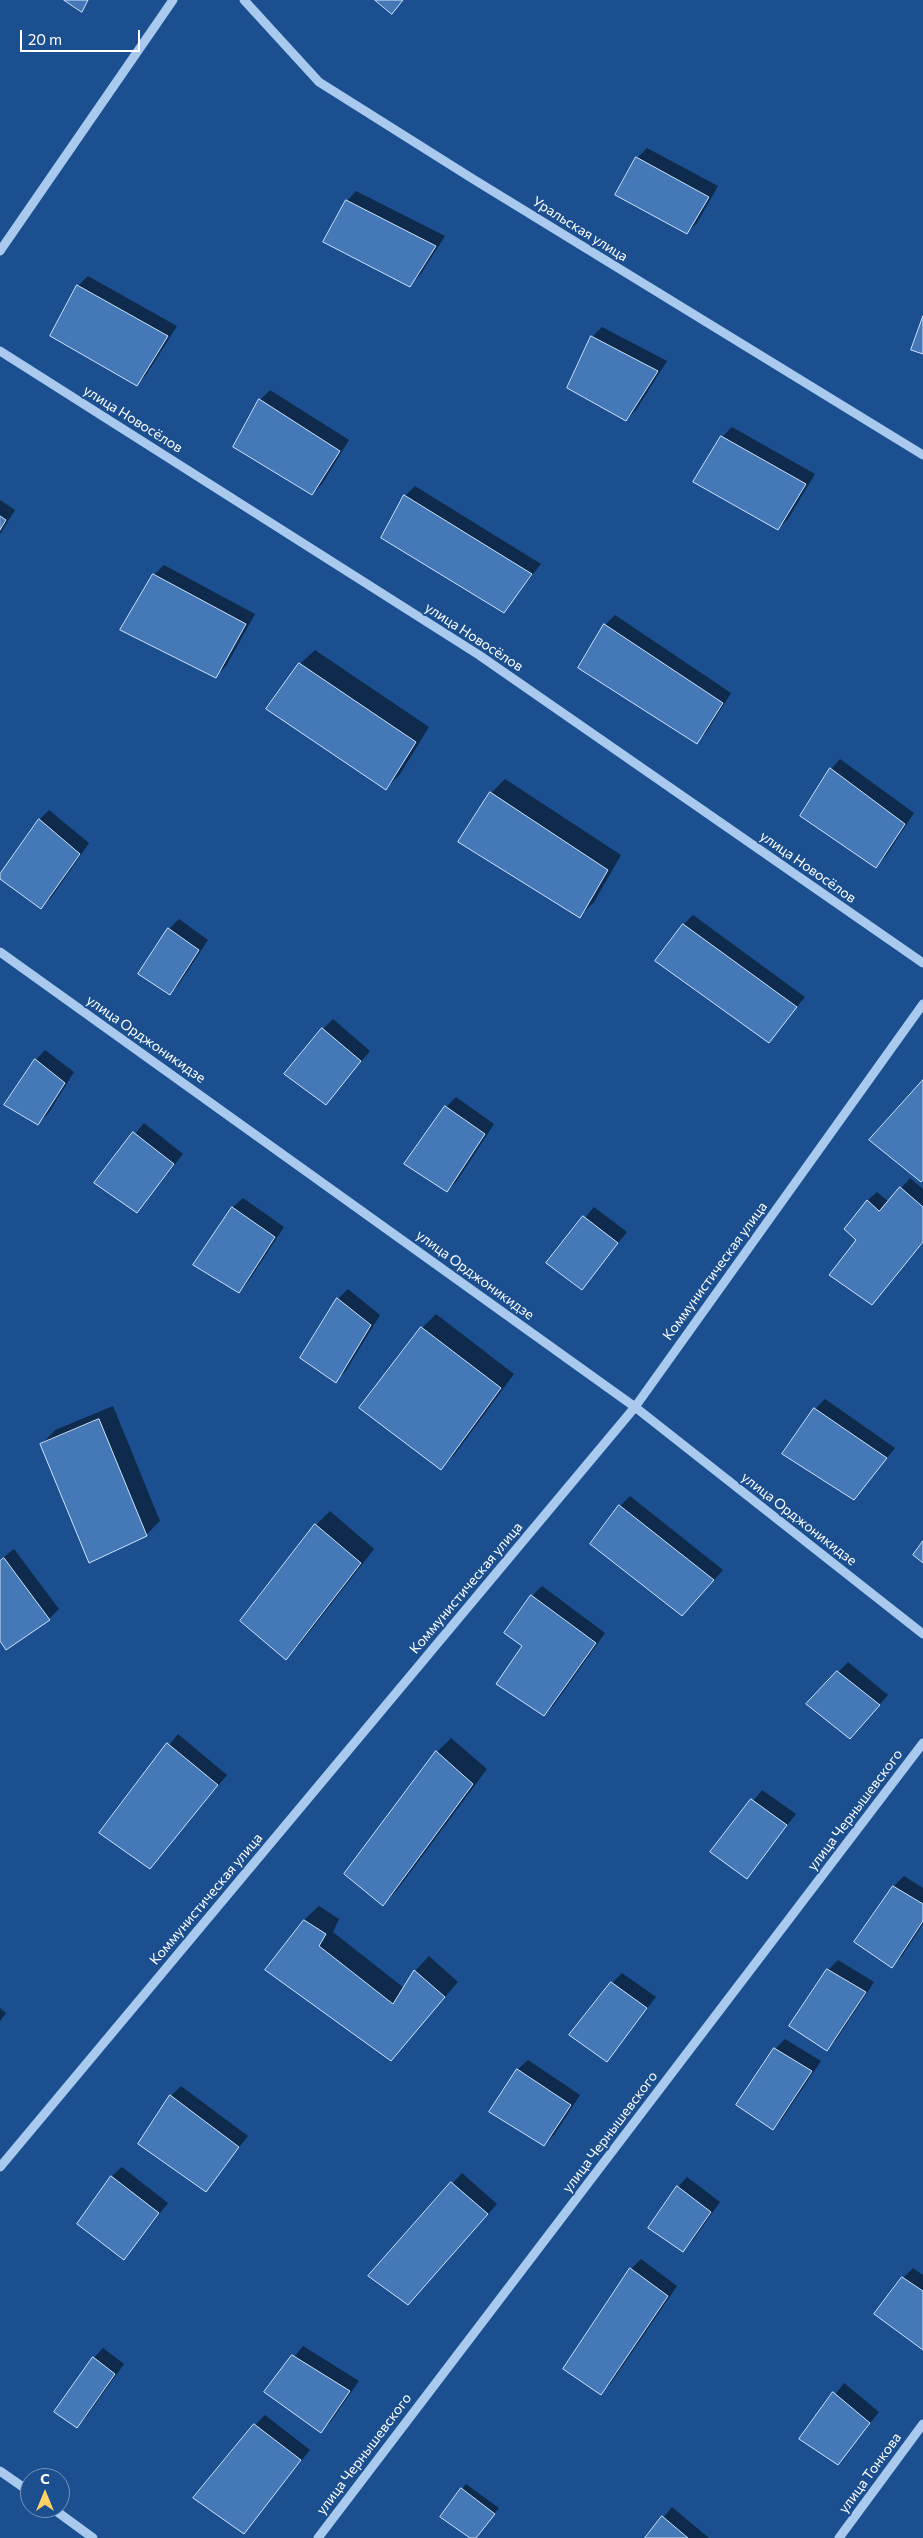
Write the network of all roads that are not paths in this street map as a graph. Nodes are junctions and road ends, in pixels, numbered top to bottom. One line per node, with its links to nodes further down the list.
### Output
1 (173, 0): 3 (street)
2 (244, 0): 5 (street, Уральская улица)
3 (0, 251)
4 (0, 351): 7 (street, улица Новосёлов)
5 (923, 455)
6 (0, 952): 9 (street, улица Орджоникидзе)
7 (923, 963)
8 (923, 1004): 9 (street, Коммунистическая улица)
9 (635, 1407): 10 (street, улица Орджоникидзе); 12 (street, Коммунистическая улица)
10 (923, 1634)
11 (923, 1743): 18 (street, улица Чернышевского)
12 (0, 2168)
13 (923, 2424): 19 (street, улица Тонкова)
14 (0, 2470): 15 (street)
15 (20, 2485)
16 (66, 2518): 17 (street)
17 (93, 2538)
18 (318, 2538)
19 (839, 2538)

